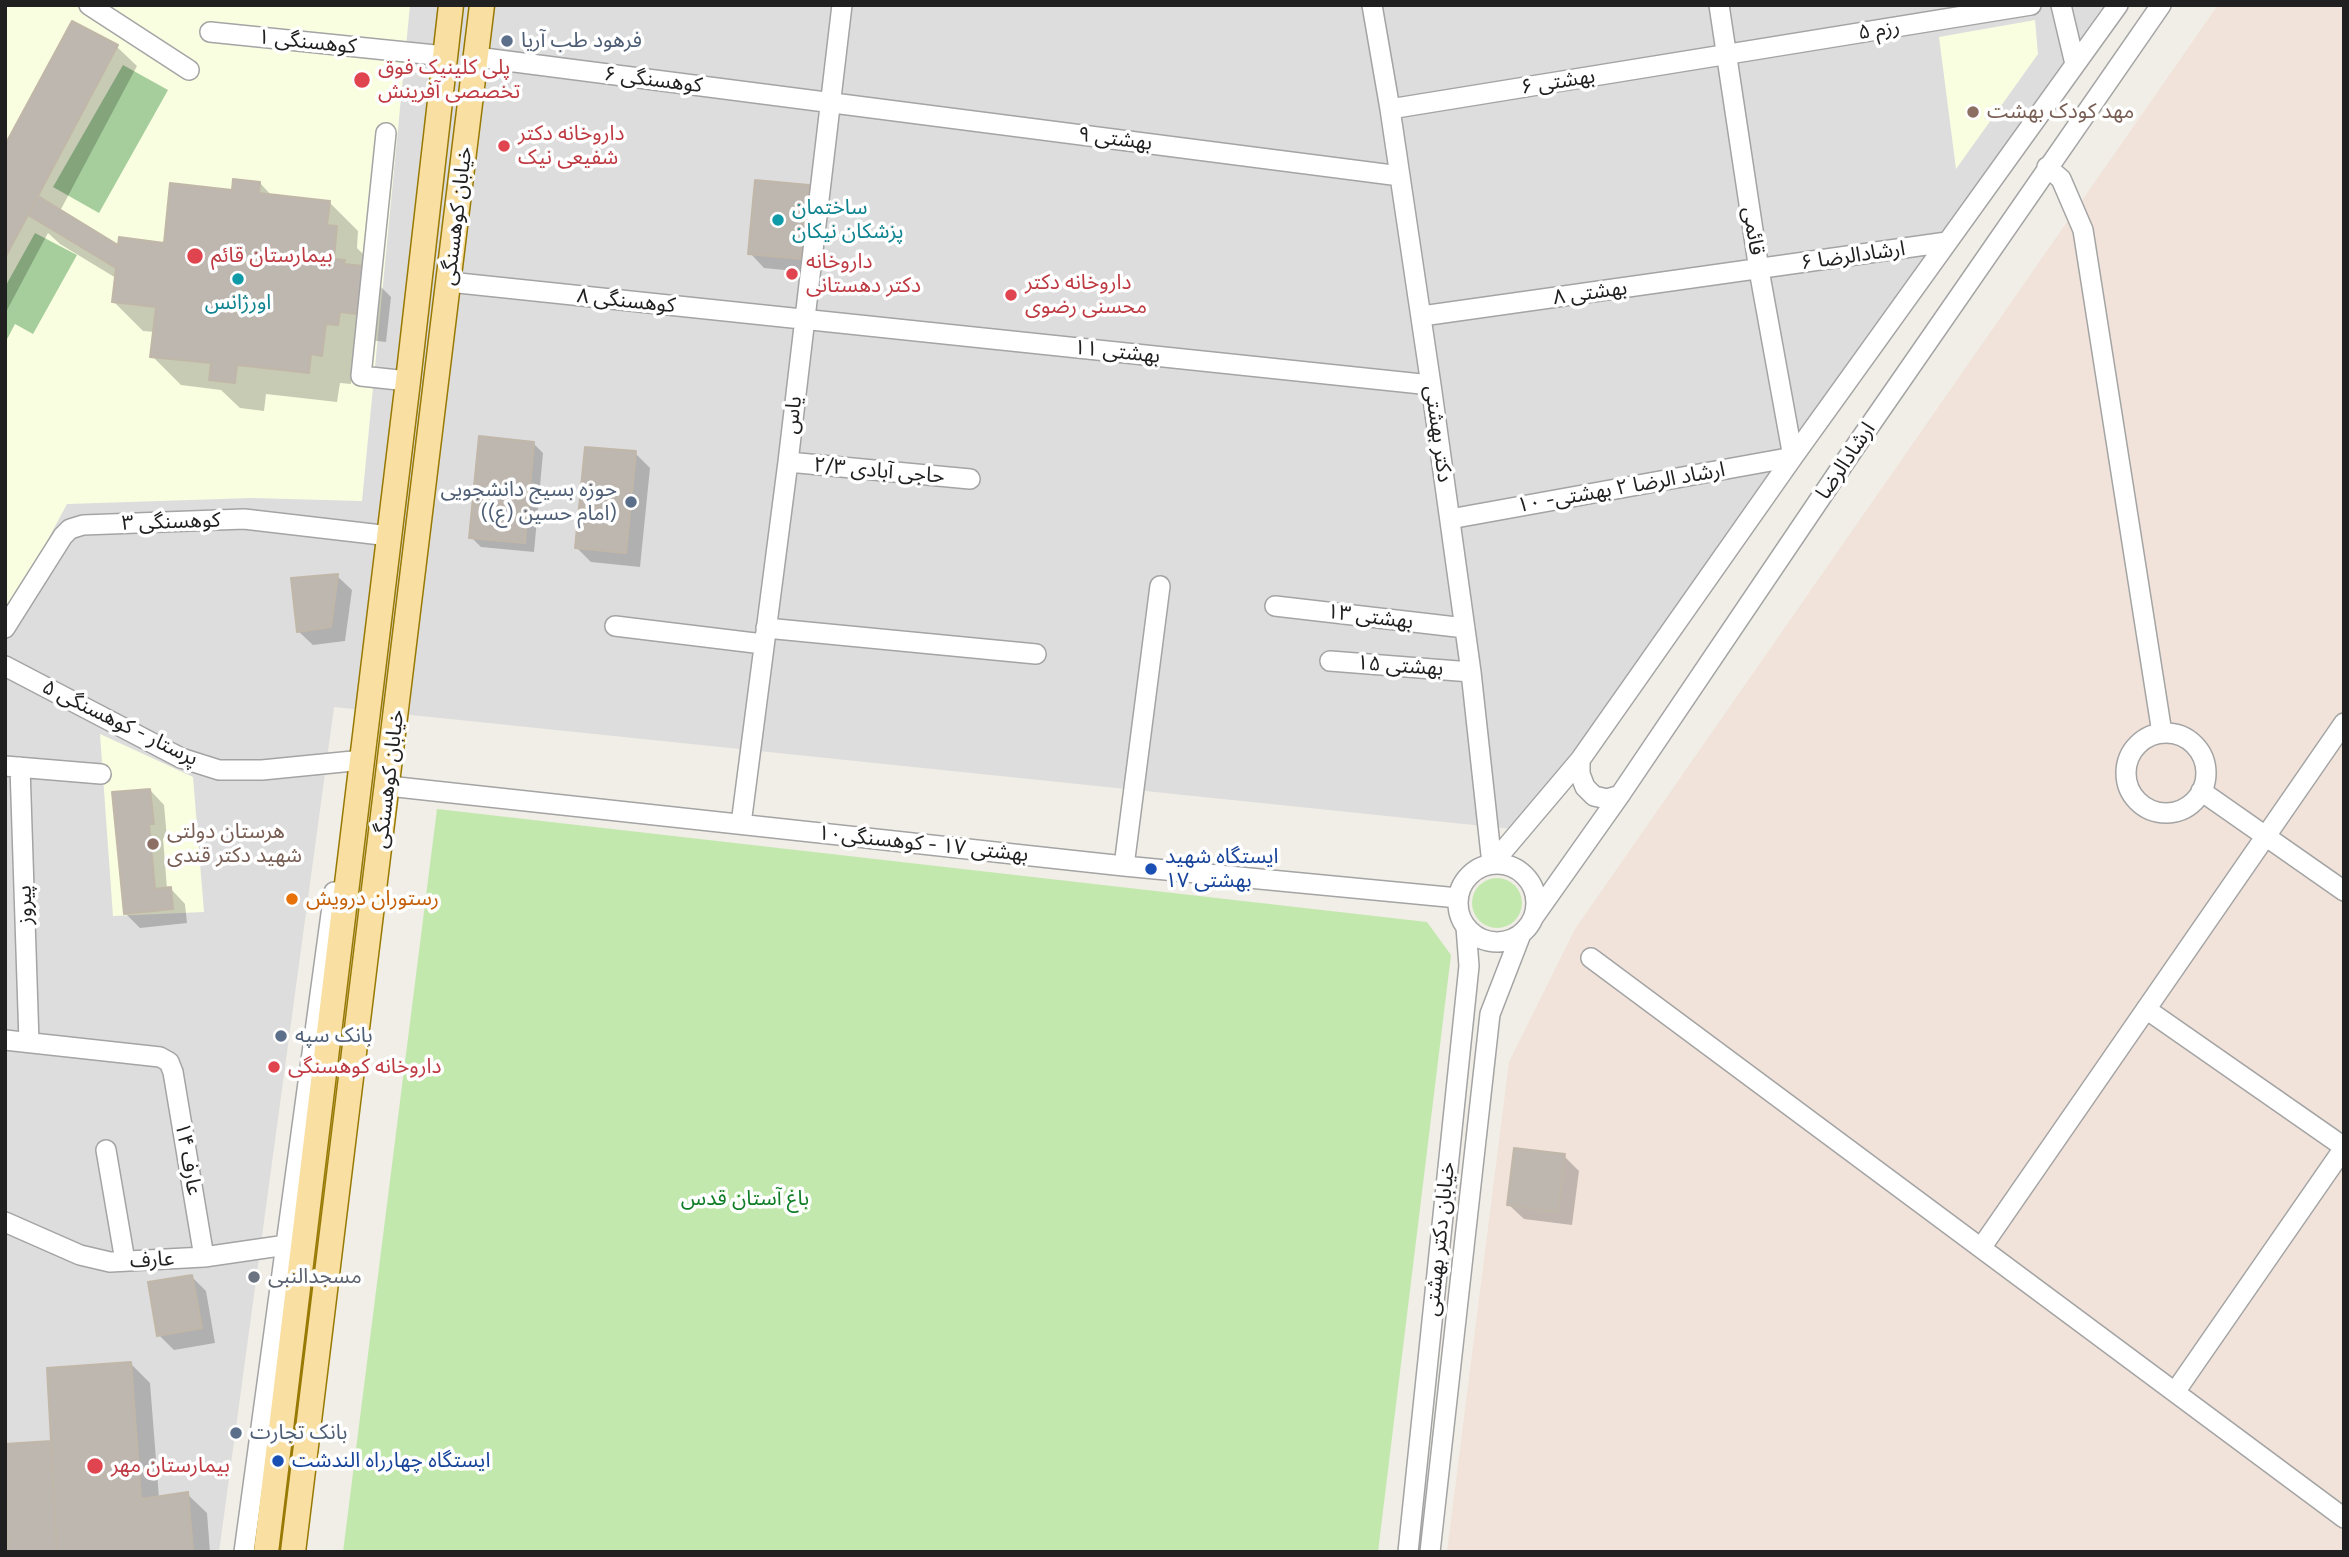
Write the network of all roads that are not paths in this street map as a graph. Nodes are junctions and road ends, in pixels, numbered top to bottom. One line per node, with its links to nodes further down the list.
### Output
1 (89, 5): 2 (street)
2 (112, 5)
3 (451, 5): 14 (main road, خیابان کوهسنگی)
4 (482, 5): 15 (main road, خیابان کوهسنگی)
5 (842, 5): 17 (street, یاس)
6 (1372, 5): 18 (street, دکتر بهشتی)
7 (1719, 5): 13 (street, قائمی)
8 (2031, 5): 13 (street, رزم ۵)
9 (2061, 5): 16 (street)
10 (2118, 5): 16 (street)
11 (2161, 5): 20 (street, ارشادالرضا)
12 (210, 32): 14 (street, کوهسنگی ۱)
13 (1726, 54): 18 (street, بهشتی ۶); 23 (street, قائمی)
14 (446, 56): 27 (main road, خیابان کوهسنگی)
15 (476, 57): 17 (street, کوهسنگی ۶); 24 (main road, خیابان کوهسنگی)
16 (2075, 64): 22 (street)
17 (830, 103): 21 (street, بهشتی ۹); 26 (street, یاس)
18 (1390, 109): 21 (street, دکتر بهشتی)
19 (386, 133): 27 (street)
20 (2047, 167): 45 (street); 52 (street, ارشادالرضا)
21 (1400, 176): 25 (street, دکتر بهشتی)
22 (1947, 242): 23 (street, ارشادالرضا ۶); 29 (street)
23 (1759, 270): 25 (street, بهشتی ۸); 29 (street, قائمی)
24 (449, 282): 26 (street, کوهسنگی ۸); 50 (main road, خیابان کوهسنگی)
25 (1422, 316): 28 (street, دکتر بهشتی)
26 (803, 319): 28 (street, بهشتی ۱۱); 30 (street, یاس)
27 (408, 381): 33 (main road, خیابان کوهسنگی)
28 (1431, 385): 32 (street, دکتر بهشتی)
29 (1793, 457): 32 (street, ارشاد الرضا ۲ بهشتی- ۱۰); 46 (street)
30 (788, 462): 31 (street, حاجی آبادی ۲/۳); 39 (street, یاس)
31 (970, 479)
32 (1450, 519): 38 (street, دکتر بهشتی)
33 (390, 536): 37 (street, کوهسنگی ۳); 47 (main road, خیابان کوهسنگی)
34 (1160, 586): 56 (street)
35 (1275, 606): 38 (street, بهشتی ۱۳)
36 (615, 626): 39 (street)
37 (5, 628)
38 (1465, 628): 43 (street, دکتر بهشتی)
39 (765, 636): 40 (street); 53 (street, یاس)
40 (1036, 654)
41 (1329, 661): 43 (street, بهشتی ۱۵)
42 (5, 666): 47 (street, پرستار - کوهسنگی ۵)
43 (1471, 672): 55 (street, دکتر بهشتی)
44 (2344, 723): 54 (street)
45 (2162, 733): 51 (street); 51 (street)
46 (1580, 760): 52 (street); 55 (street)
47 (357, 761): 69 (main road, خیابان کوهسنگی)
48 (13, 766): 49 (street); 65 (street, پیروز)
49 (101, 774)
50 (388, 786): 53 (street, بهشتی ۱۷ - کوهسنگی۱۰); 77 (main road, خیابان کوهسنگی)
51 (2201, 791): 54 (street)
52 (1620, 795): 59 (street, ارشادالرضا)
53 (741, 824): 56 (street, بهشتی ۱۷ - کوهسنگی۱۰)
54 (2265, 836): 57 (street); 63 (street)
55 (1492, 864): 58 (street); 59 (street)
56 (1124, 866): 58 (street, بهشتی ۱۷ - کوهسنگی۱۰)
57 (2344, 891)
58 (1458, 898): 60 (street)
59 (1533, 918): 61 (street)
60 (1466, 927): 61 (street); 78 (street, خیابان دکتر بهشتی)
61 (1521, 934): 79 (street, خیابان دکتر بهشتی)
62 (1591, 958): 70 (street)
63 (2146, 1009): 66 (street); 70 (street)
64 (5, 1040): 65 (street)
65 (29, 1042): 71 (street, عارف ۱۴)
66 (2344, 1147): 73 (street)
67 (106, 1150): 72 (street)
68 (5, 1222): 72 (street, عارف)
69 (296, 1244): 71 (street, عارف); 75 (street); 76 (main road, خیابان کوهسنگی)
70 (1981, 1248): 73 (street)
71 (204, 1257): 72 (street, عارف)
72 (125, 1261)
73 (2175, 1392): 74 (street)
74 (2344, 1518)
75 (244, 1552)
76 (266, 1552)
77 (293, 1552)
78 (1408, 1552)
79 (1430, 1552)

